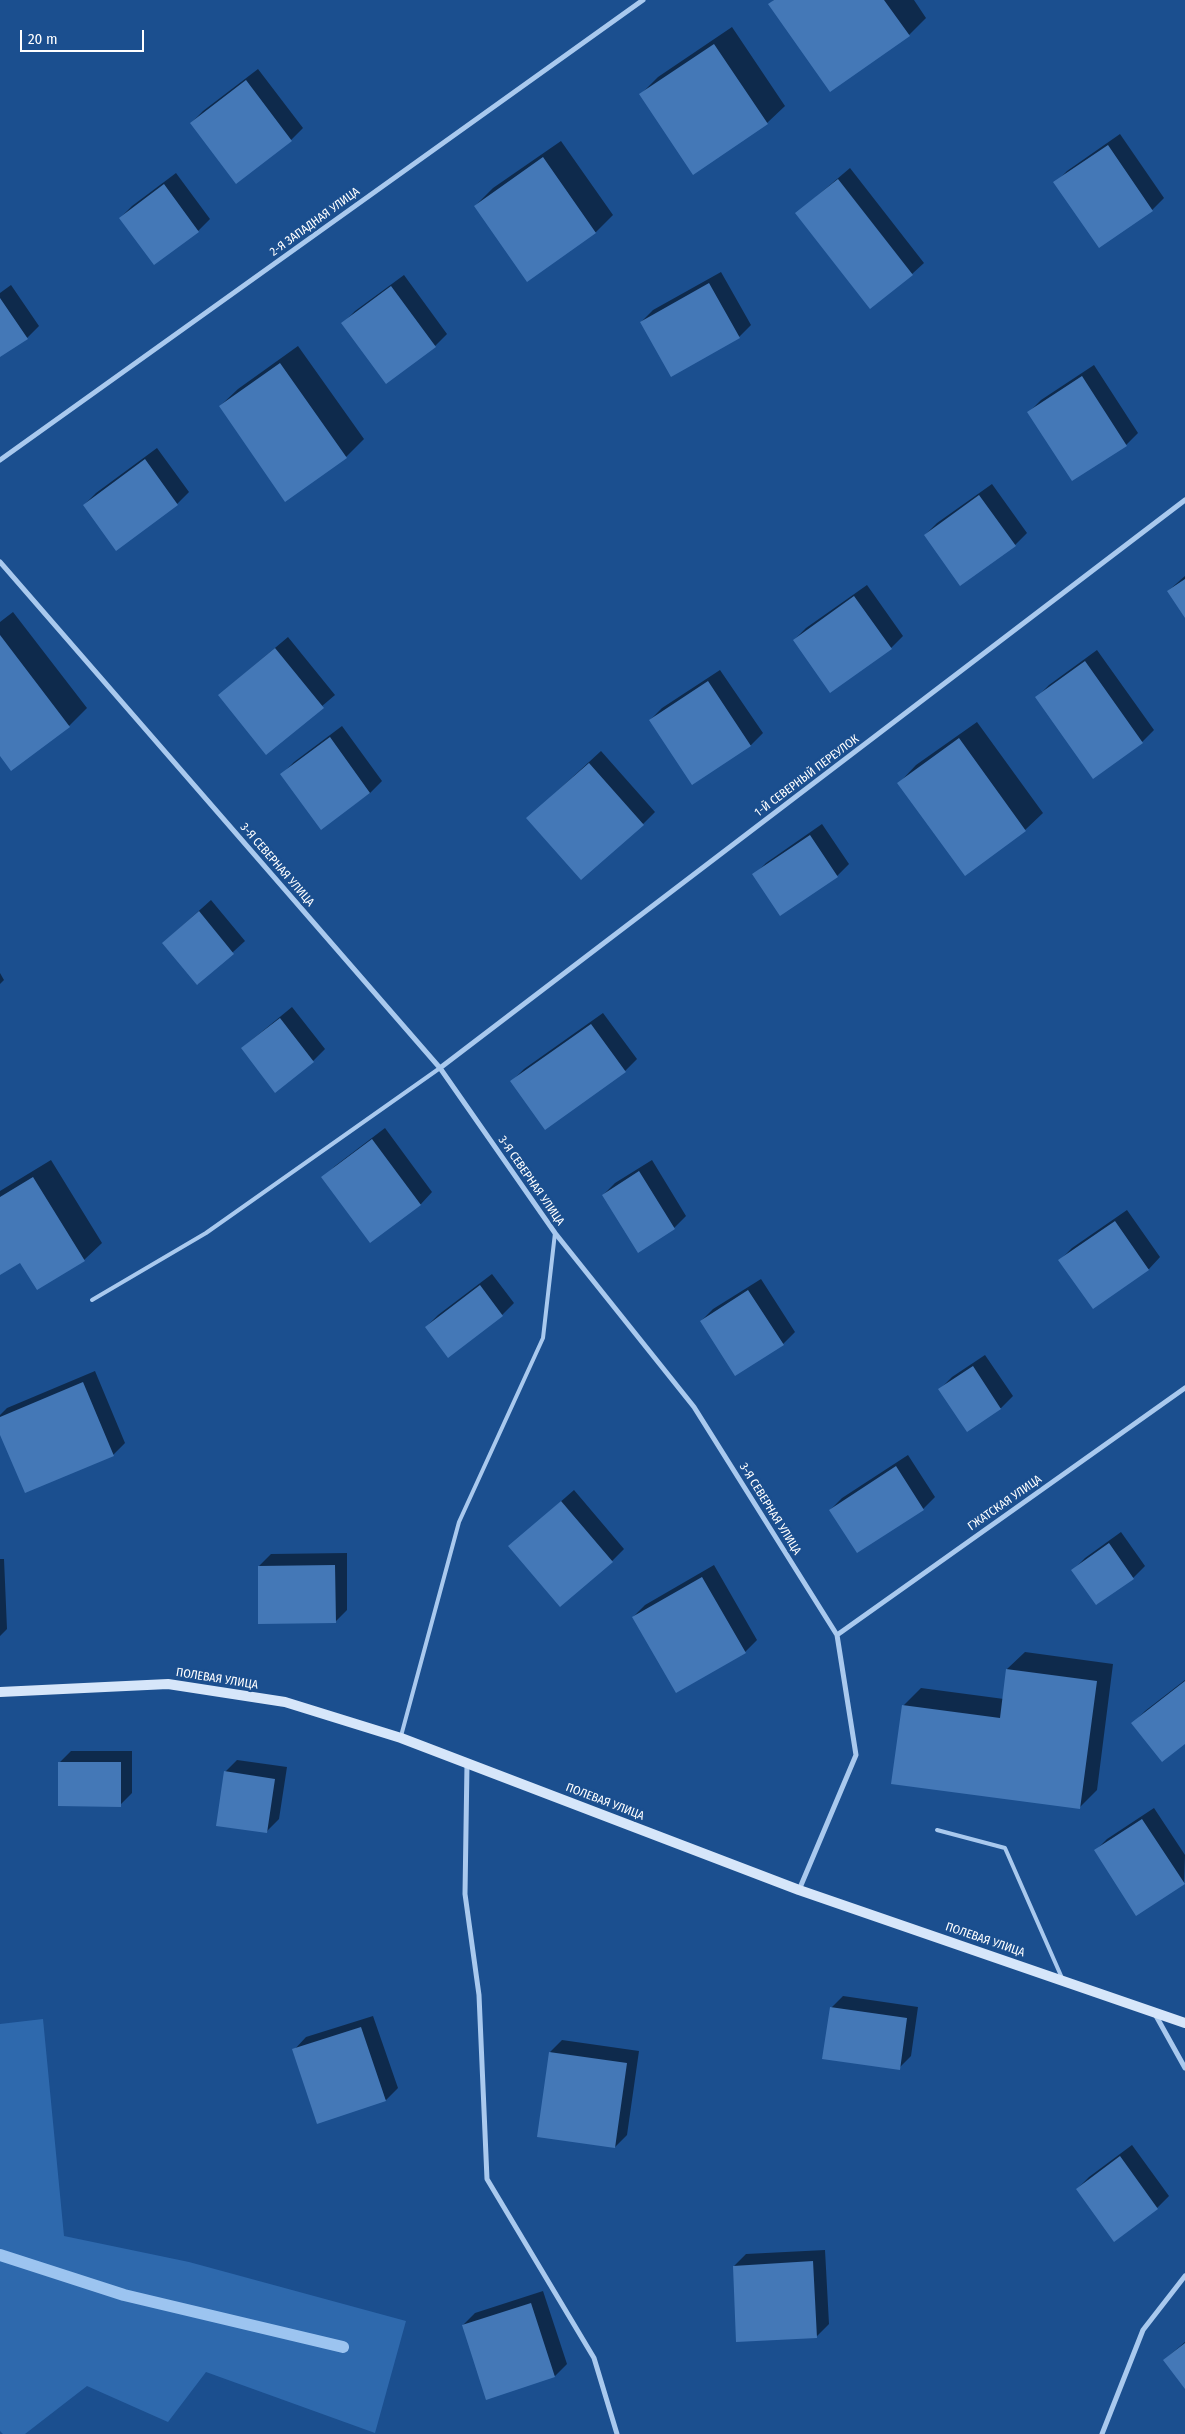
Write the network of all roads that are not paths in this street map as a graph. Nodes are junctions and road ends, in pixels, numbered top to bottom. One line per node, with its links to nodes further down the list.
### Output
1 (643, 0): 2 (street, 2-Я ЗАПАДНАЯ УЛИЦА)
2 (0, 460)
3 (1185, 500): 5 (street, 1-Й СЕВЕРНЫЙ ПЕРЕУЛОК)
4 (0, 562): 5 (street, 3-Я СЕВЕРНАЯ УЛИЦА)
5 (440, 1068): 6 (street, 3-Я СЕВЕРНАЯ УЛИЦА); 7 (lane)
6 (555, 1232): 9 (street, 3-Я СЕВЕРНАЯ УЛИЦА); 11 (lane)
7 (92, 1300)
8 (1185, 1388): 9 (street, ГЖАТСКАЯ УЛИЦА)
9 (837, 1635): 14 (street, 3-Я СЕВЕРНАЯ УЛИЦА)
10 (0, 1692): 11 (main road, ПОЛЕВАЯ УЛИЦА)
11 (401, 1738): 12 (main road, ПОЛЕВАЯ УЛИЦА)
12 (468, 1763): 14 (main road, ПОЛЕВАЯ УЛИЦА); 20 (street)
13 (937, 1830): 15 (lane)
14 (800, 1890): 15 (main road, ПОЛЕВАЯ УЛИЦА)
15 (1063, 1980): 16 (main road, ПОЛЕВАЯ УЛИЦА)
16 (1154, 2012): 17 (main road, ПОЛЕВАЯ УЛИЦА); 18 (street)
17 (1185, 2023)
18 (1185, 2068)
19 (1185, 2276): 21 (street)
20 (617, 2434)
21 (1102, 2434)

